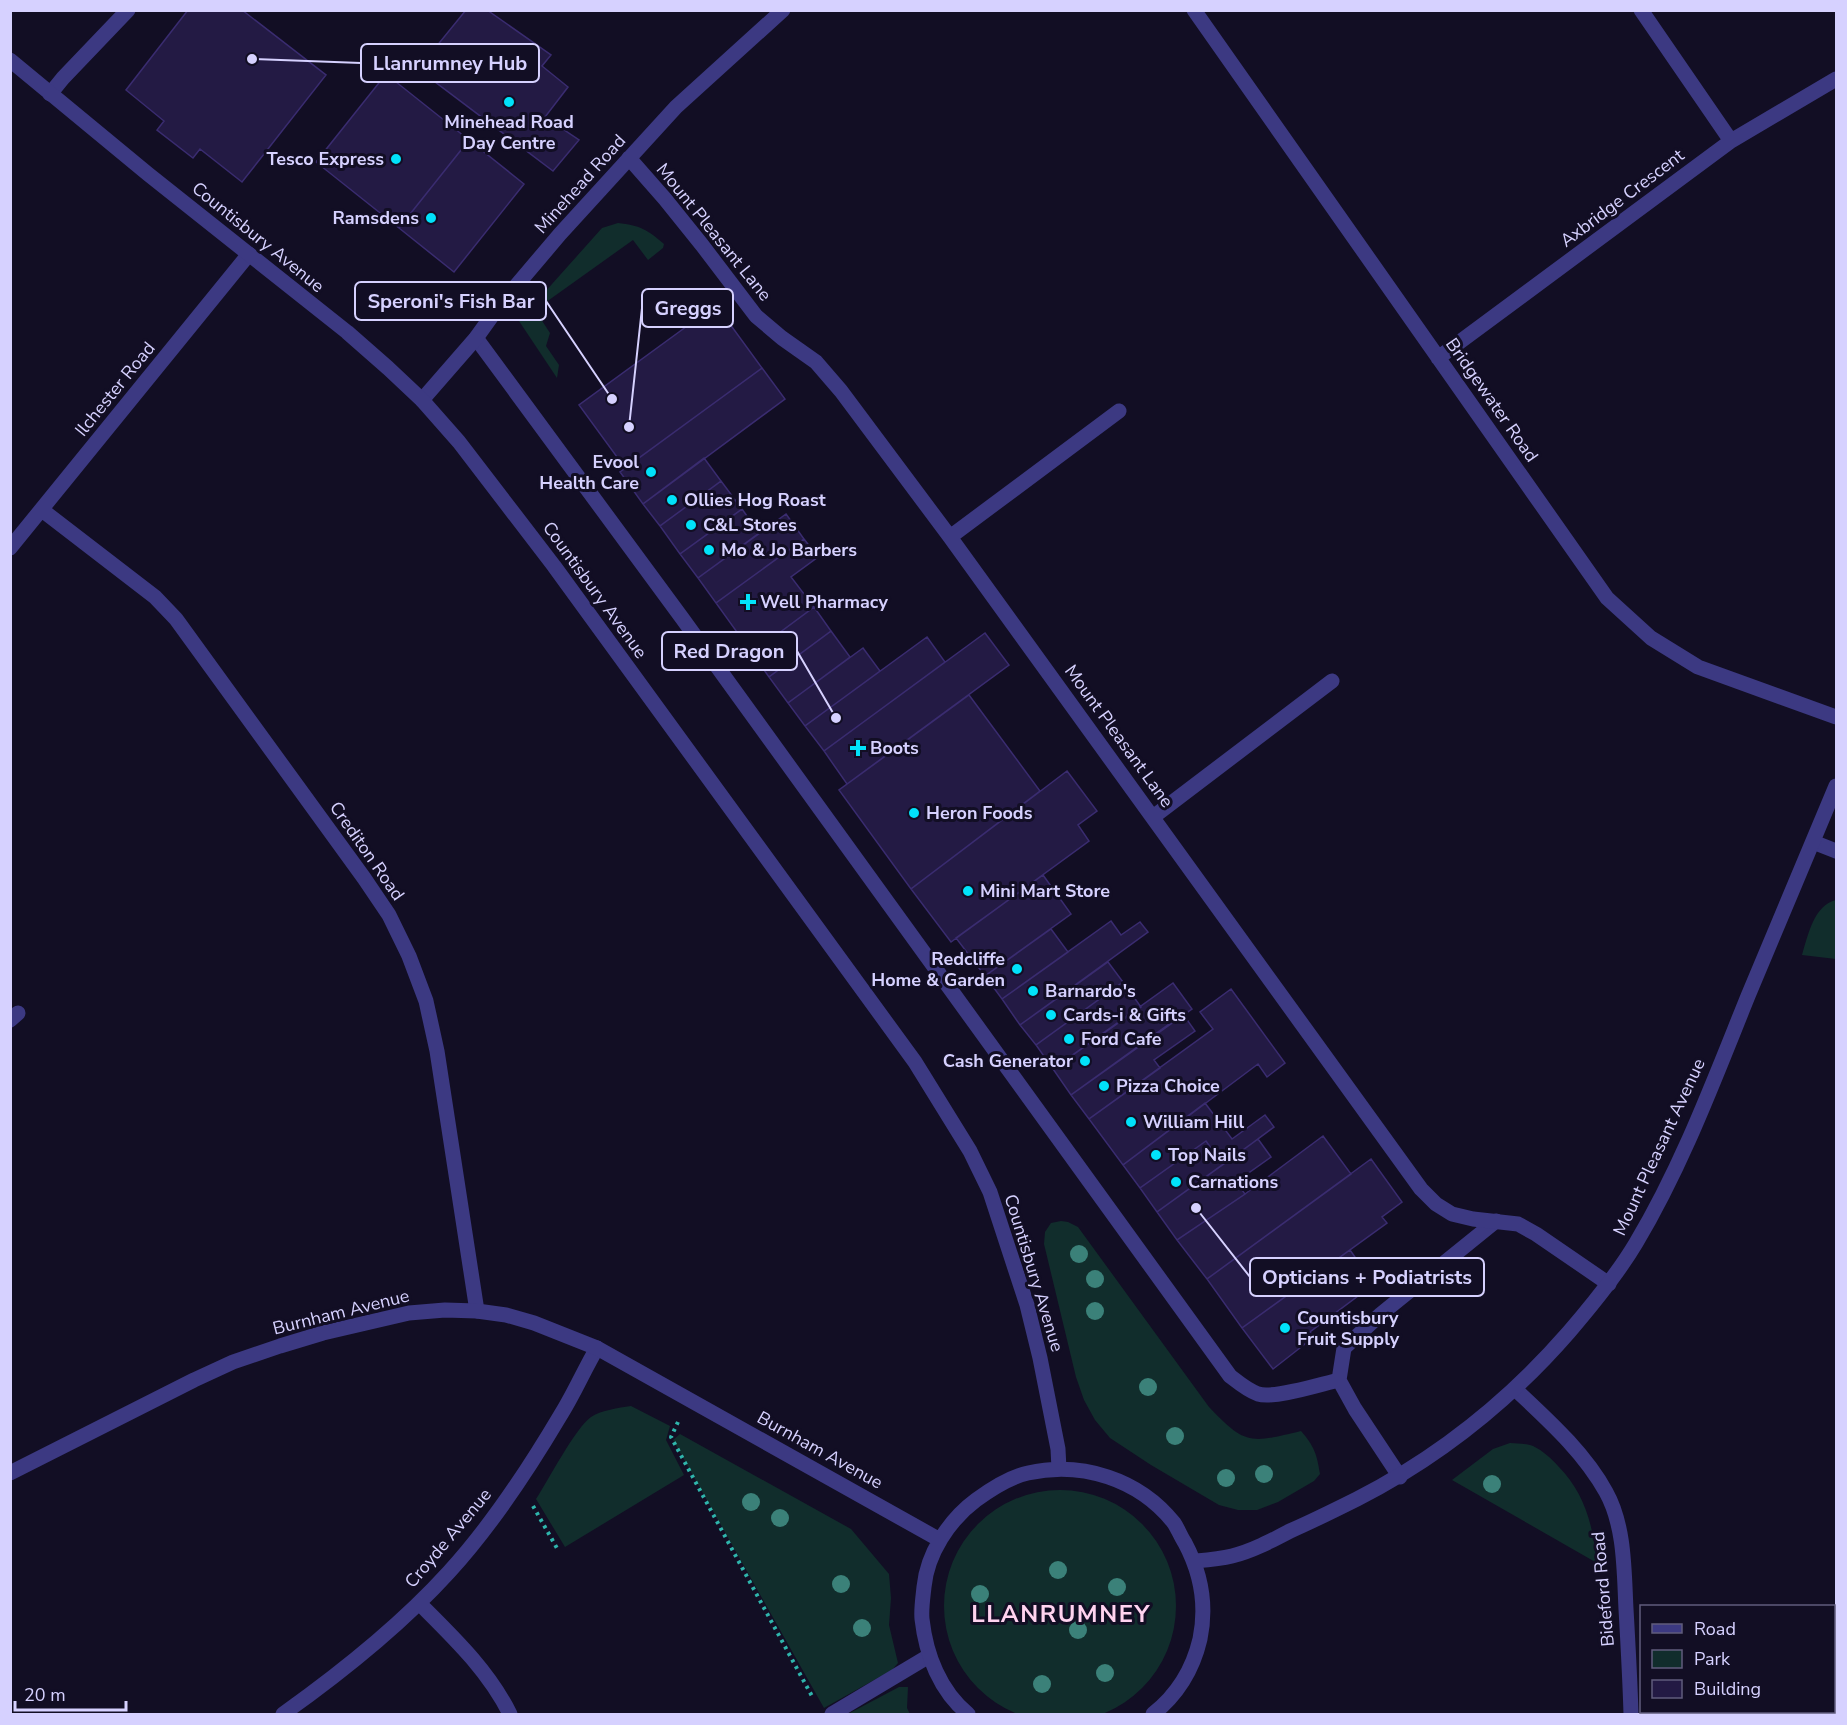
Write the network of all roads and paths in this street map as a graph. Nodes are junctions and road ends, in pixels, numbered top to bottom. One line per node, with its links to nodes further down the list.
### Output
1 (128, 10): 7 (street)
2 (1194, 10): 12 (street, Bridgewater Road)
3 (1641, 10): 8 (street)
4 (781, 11): 9 (street, Minehead Road)
5 (10, 60): 7 (street, Countisbury Avenue)
6 (1836, 79): 8 (street, Axbridge Crescent)
7 (50, 94): 10 (street, Countisbury Avenue)
8 (1731, 141): 12 (street, Axbridge Crescent)
9 (629, 158): 11 (street, Minehead Road); 16 (street, Mount Pleasant Lane)
10 (249, 254): 13 (street, Countisbury Avenue); 15 (street, Ilchester Road)
11 (476, 338): 13 (street, Minehead Road); 28 (street)
12 (1438, 358): 19 (street, Bridgewater Road)
13 (422, 400): 31 (street, Countisbury Avenue)
14 (1119, 411): 16 (street)
15 (42, 510): 17 (street, Ilchester Road); 26 (street, Crediton Road)
16 (950, 537): 21 (street, Mount Pleasant Lane)
17 (10, 548)
18 (1332, 681): 21 (street)
19 (1836, 717)
20 (1836, 786): 22 (street, Mount Pleasant Avenue)
21 (1153, 816): 24 (street, Mount Pleasant Lane)
22 (1813, 842): 23 (street); 25 (street, Mount Pleasant Avenue)
23 (1836, 851)
24 (1496, 1221): 25 (street, Mount Pleasant Lane); 28 (street)
25 (1609, 1284): 29 (street, Mount Pleasant Avenue)
26 (477, 1311): 27 (street, Burnham Avenue); 32 (street, Burnham Avenue)
27 (597, 1348): 30 (street, Burnham Avenue); 34 (street, Croyde Avenue)
28 (1339, 1380): 33 (street)
29 (1515, 1389): 33 (street, Mount Pleasant Avenue); 46 (street, Bideford Road)
30 (689, 1398): 35 (street, Burnham Avenue); 40 (path)
31 (1059, 1469): 35 (street); 37 (street)
32 (10, 1473)
33 (1400, 1477): 37 (street, Mount Pleasant Avenue)
34 (518, 1482): 36 (path); 38 (street, Croyde Avenue)
35 (940, 1540): 39 (street)
36 (558, 1550)
37 (1195, 1561): 45 (street)
38 (418, 1603): 41 (street, Croyde Avenue); 42 (street)
39 (929, 1656): 43 (street); 44 (street)
40 (817, 1705)
41 (283, 1714)
42 (510, 1714)
43 (832, 1714)
44 (968, 1714)
45 (1153, 1714)
46 (1631, 1714)

